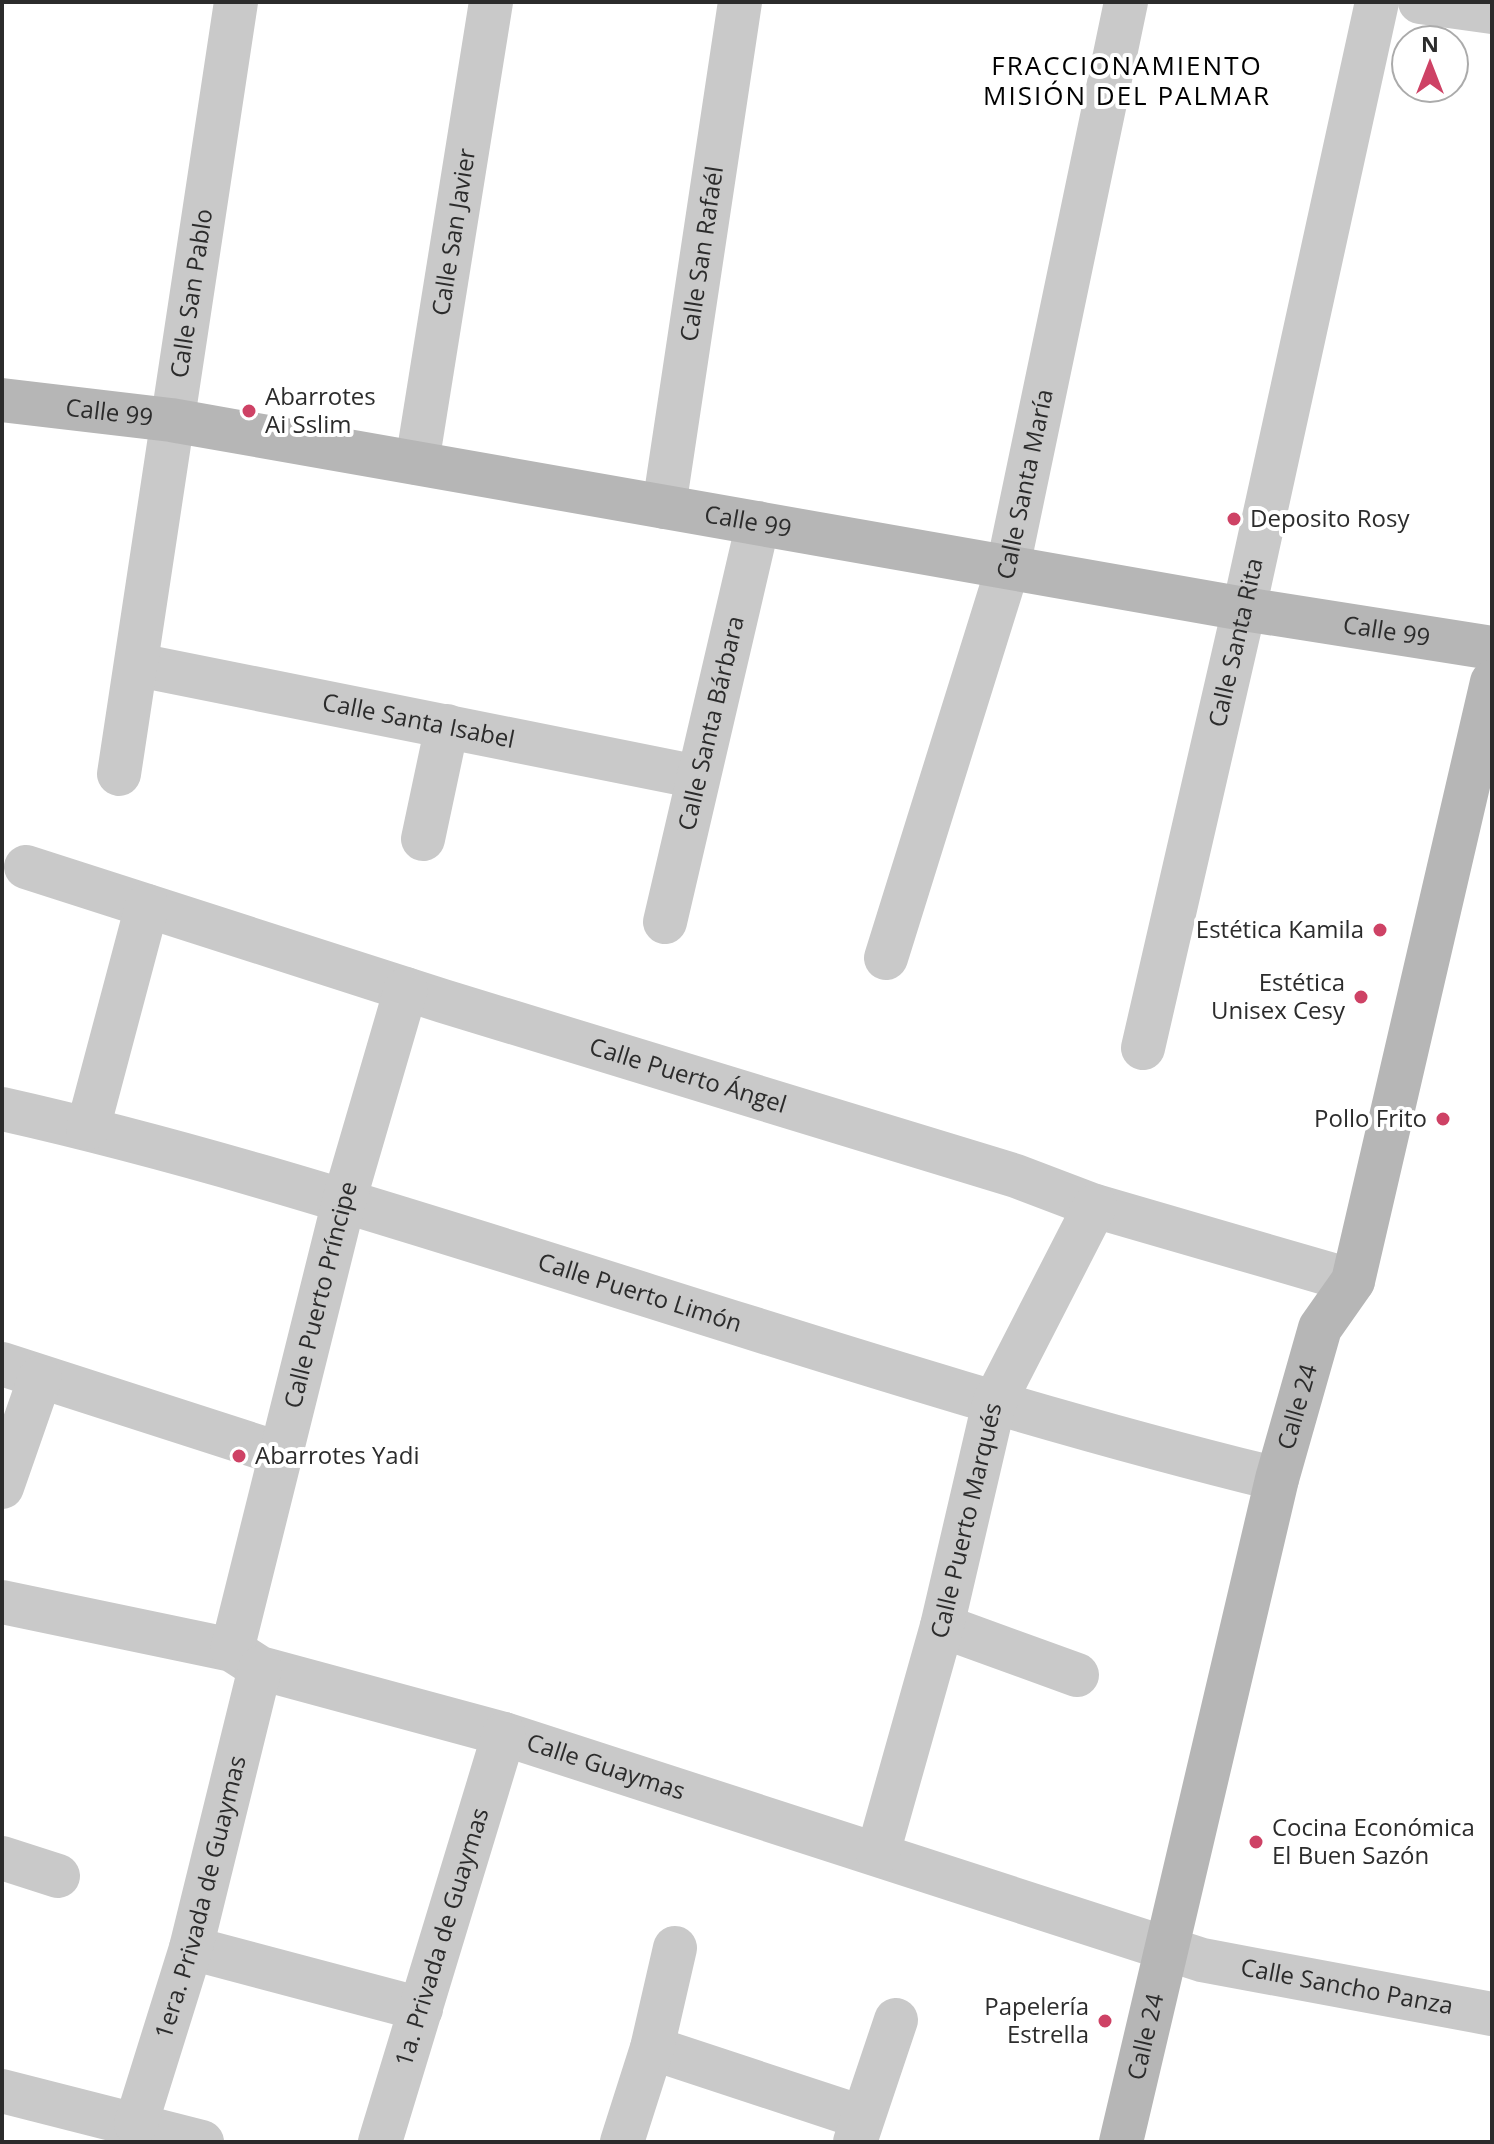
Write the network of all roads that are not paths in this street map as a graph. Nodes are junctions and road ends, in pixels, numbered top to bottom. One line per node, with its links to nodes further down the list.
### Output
1 (236, 2): 9 (street, Calle San Pablo)
2 (491, 2): 10 (street, Calle San Javier)
3 (740, 2): 11 (street, Calle San Rafaél)
4 (1126, 2): 13 (street, Calle Santa María)
5 (1377, 2): 14 (street, Calle Santa Rita)
6 (1420, 2): 7 (street)
7 (1492, 12)
8 (2, 400): 9 (street, Calle 99)
9 (171, 420): 10 (street, Calle 99); 16 (street, Calle San Pablo)
10 (417, 463): 11 (street, Calle 99)
11 (664, 507): 12 (street, Calle 99)
12 (758, 523): 13 (street, Calle 99); 20 (street, Calle Santa Bárbara)
13 (1008, 567): 14 (street, Calle 99); 25 (street, Calle Santa María)
14 (1244, 609): 15 (street, Calle 99); 27 (street, Calle Santa Rita)
15 (1492, 648)
16 (138, 665): 18 (street, Calle Santa Isabel); 19 (street, Calle San Pablo)
17 (1492, 682): 32 (street, Calle 24)
18 (447, 726): 20 (street, Calle Santa Isabel); 21 (street)
19 (119, 774)
20 (698, 777): 24 (street, Calle Santa Bárbara)
21 (423, 839)
22 (26, 867): 23 (street, Calle Puerto Ángel)
23 (147, 906): 26 (street, Calle Puerto Ángel); 29 (street)
24 (665, 922)
25 (886, 958)
26 (406, 989): 30 (street, Calle Puerto Príncipe); 31 (street, Calle Puerto Ángel)
27 (1143, 1048)
28 (2, 1109): 29 (street, Calle Puerto Limón)
29 (88, 1128): 30 (street, Calle Puerto Limón)
30 (344, 1201): 34 (street, Calle Puerto Limón); 35 (street, Calle Puerto Príncipe)
31 (1095, 1206): 32 (street, Calle Puerto Ángel); 34 (street, Calle Puerto Marqués)
32 (1353, 1281): 36 (street, Calle 24)
33 (21, 1371): 35 (street); 37 (street)
34 (994, 1403): 36 (street, Calle Puerto Limón); 39 (street, Calle Puerto Marqués)
35 (281, 1454): 40 (street, Calle Puerto Príncipe)
36 (1277, 1479): 48 (street, Calle 24)
37 (2, 1487)
38 (2, 1602): 40 (street, Calle Guaymas)
39 (942, 1626): 41 (street); 43 (street, Calle Puerto Marqués)
40 (246, 1659): 42 (street, Calle Guaymas); 46 (street, 1era. Privada de Guaymas)
41 (1077, 1675)
42 (504, 1734): 43 (street, Calle Guaymas); 49 (street, 1a. Privada de Guaymas)
43 (878, 1853): 48 (street, Calle Guaymas)
44 (2, 1858): 45 (street)
45 (58, 1876)
46 (191, 1948): 49 (street); 54 (street, 1era. Privada de Guaymas)
47 (675, 1948): 52 (street)
48 (1183, 1953): 50 (street, Calle Sancho Panza); 59 (street, Calle 24)
49 (421, 2009): 57 (street, 1a. Privada de Guaymas)
50 (1492, 2014)
51 (896, 2020): 55 (street)
52 (652, 2048): 55 (street); 58 (street)
53 (2, 2091): 54 (street)
54 (136, 2124): 56 (street)
55 (858, 2130)
56 (202, 2142)
57 (380, 2142)
58 (622, 2142)
59 (1121, 2142)

